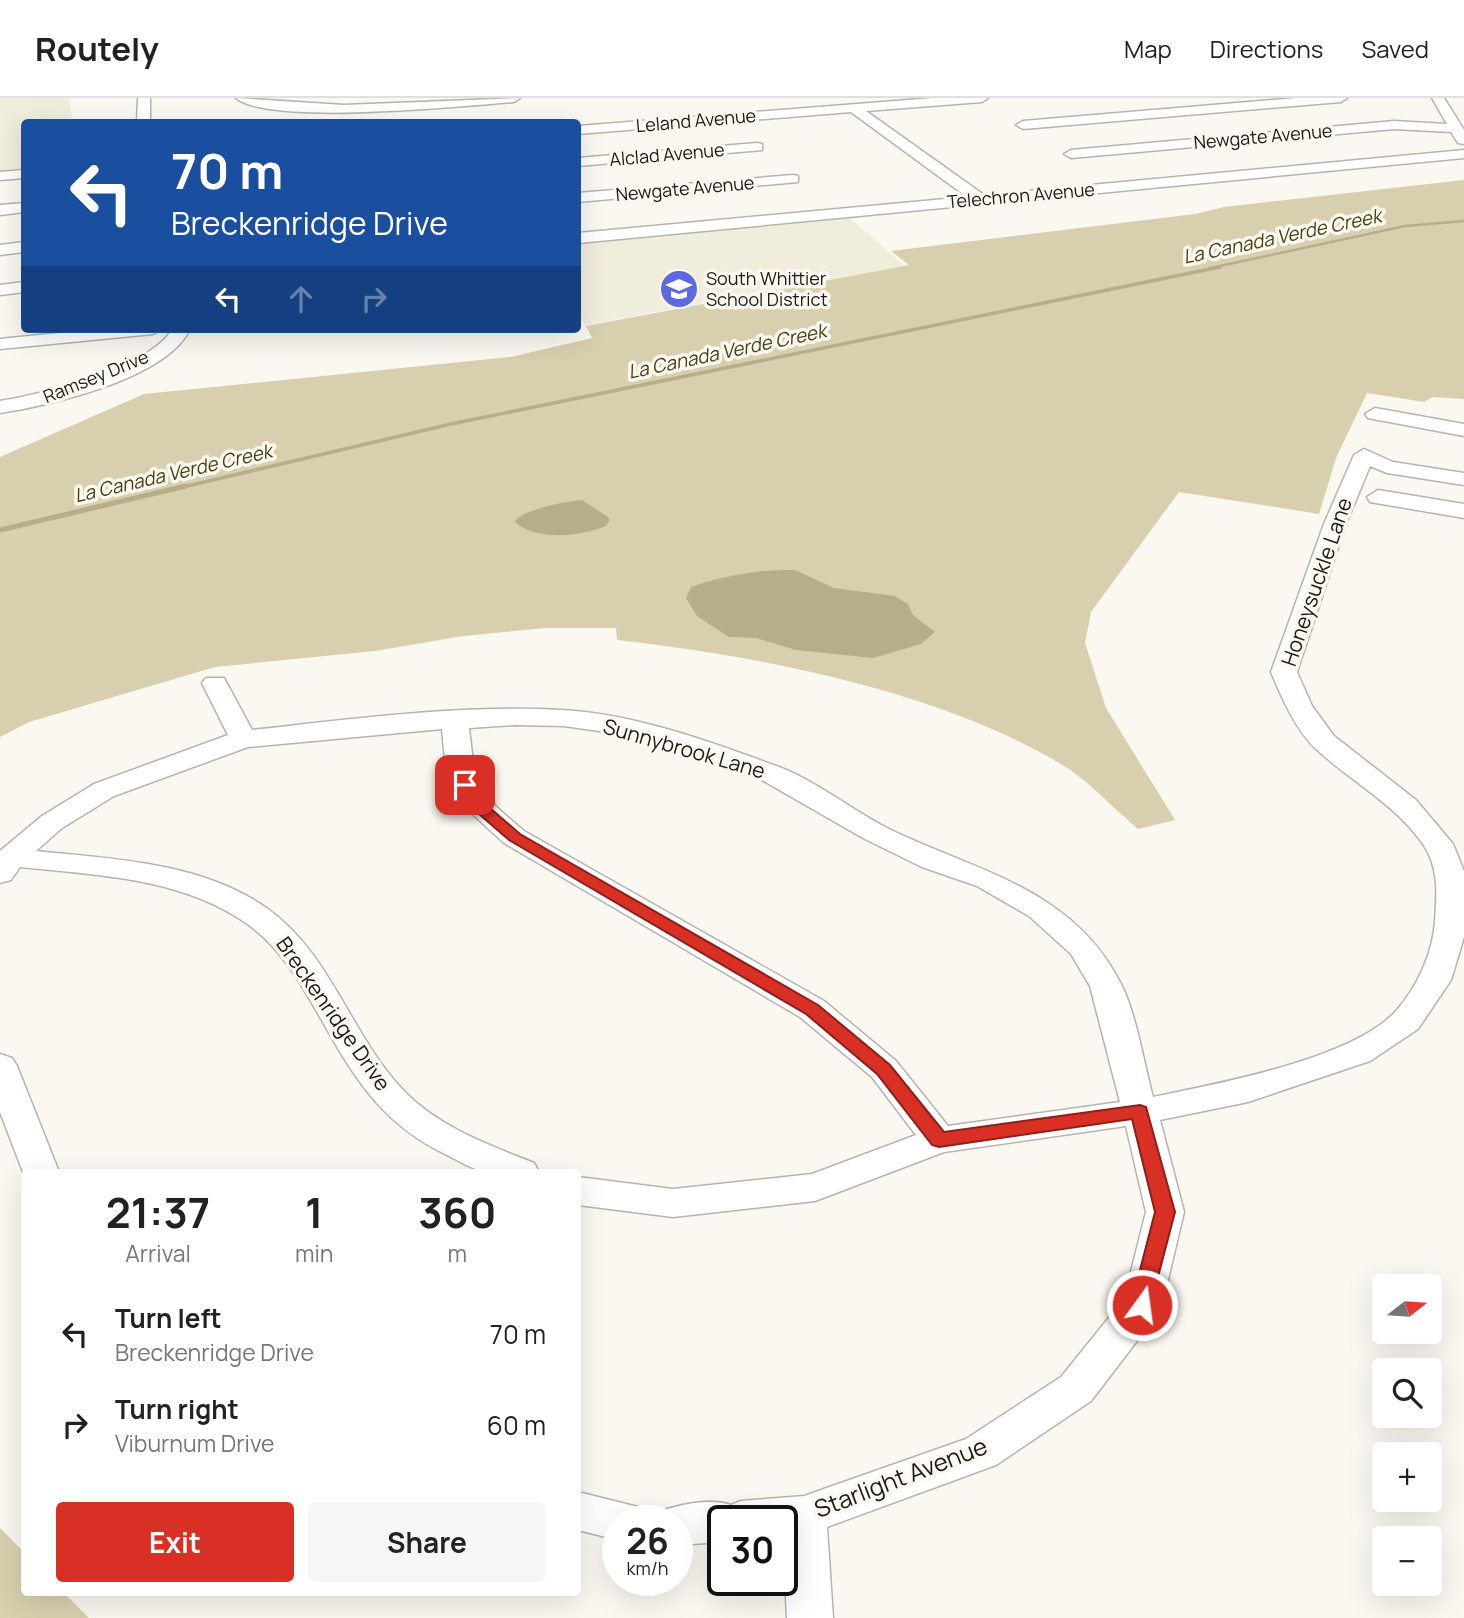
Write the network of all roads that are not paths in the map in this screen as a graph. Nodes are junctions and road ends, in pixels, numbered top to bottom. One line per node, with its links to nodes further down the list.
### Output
1 (144, 98): 10 (street)
2 (242, 98): 3 (street)
3 (514, 98)
4 (1341, 98): 14 (street)
5 (983, 100): 8 (street, Leland Avenue)
6 (1437, 102): 9 (street); 12 (street)
7 (708, 105): 11 (street)
8 (853, 108): 11 (street, Leland Avenue); 24 (street)
9 (1464, 111)
10 (144, 119)
11 (723, 119): 13 (street, Leland Avenue); 17 (street)
12 (1455, 128): 15 (street); 21 (street, Newgate Avenue)
13 (581, 130)
14 (1043, 137)
15 (1464, 141)
16 (1464, 154): 21 (street, Telechron Avenue)
17 (766, 155): 18 (street, Alclad Avenue); 22 (street)
18 (581, 162)
19 (21, 174): 20 (street)
20 (0, 176)
21 (1123, 186): 24 (street, Telechron Avenue)
22 (803, 188): 23 (street, Newgate Avenue); 27 (street)
23 (581, 198)
24 (981, 200): 27 (street, Telechron Avenue)
25 (21, 208): 26 (street)
26 (0, 210)
27 (832, 213): 28 (street, Telechron Avenue)
28 (581, 238)
29 (21, 247): 30 (street)
30 (0, 250)
31 (21, 287): 32 (street)
32 (0, 290)
33 (112, 333): 35 (street)
34 (179, 333): 36 (street, Ramsey Drive)
35 (0, 344)
36 (0, 407)
37 (1375, 414): 38 (street)
38 (1464, 430)
39 (1364, 455): 40 (street); 41 (street); 49 (street, Honeysuckle Lane)
40 (1464, 467)
41 (1464, 479)
42 (1378, 498): 43 (street)
43 (1464, 511)
44 (215, 682): 46 (street)
45 (455, 720): 46 (street, Sunnybrook Lane); 49 (street, Sunnybrook Lane); 50 (street)
46 (243, 739): 47 (street, Sunnybrook Lane)
47 (6, 866): 52 (street, Breckenridge Drive)
48 (0, 1066): 51 (street)
49 (1140, 1112): 50 (street); 57 (street, Starlight Avenue)
50 (939, 1140): 53 (street)
51 (40, 1169)
52 (514, 1169)
53 (581, 1191)
54 (581, 1512): 55 (street)
55 (602, 1516)
56 (798, 1516): 57 (street, Starlight Avenue)
57 (804, 1516): 58 (street)
58 (810, 1618)

